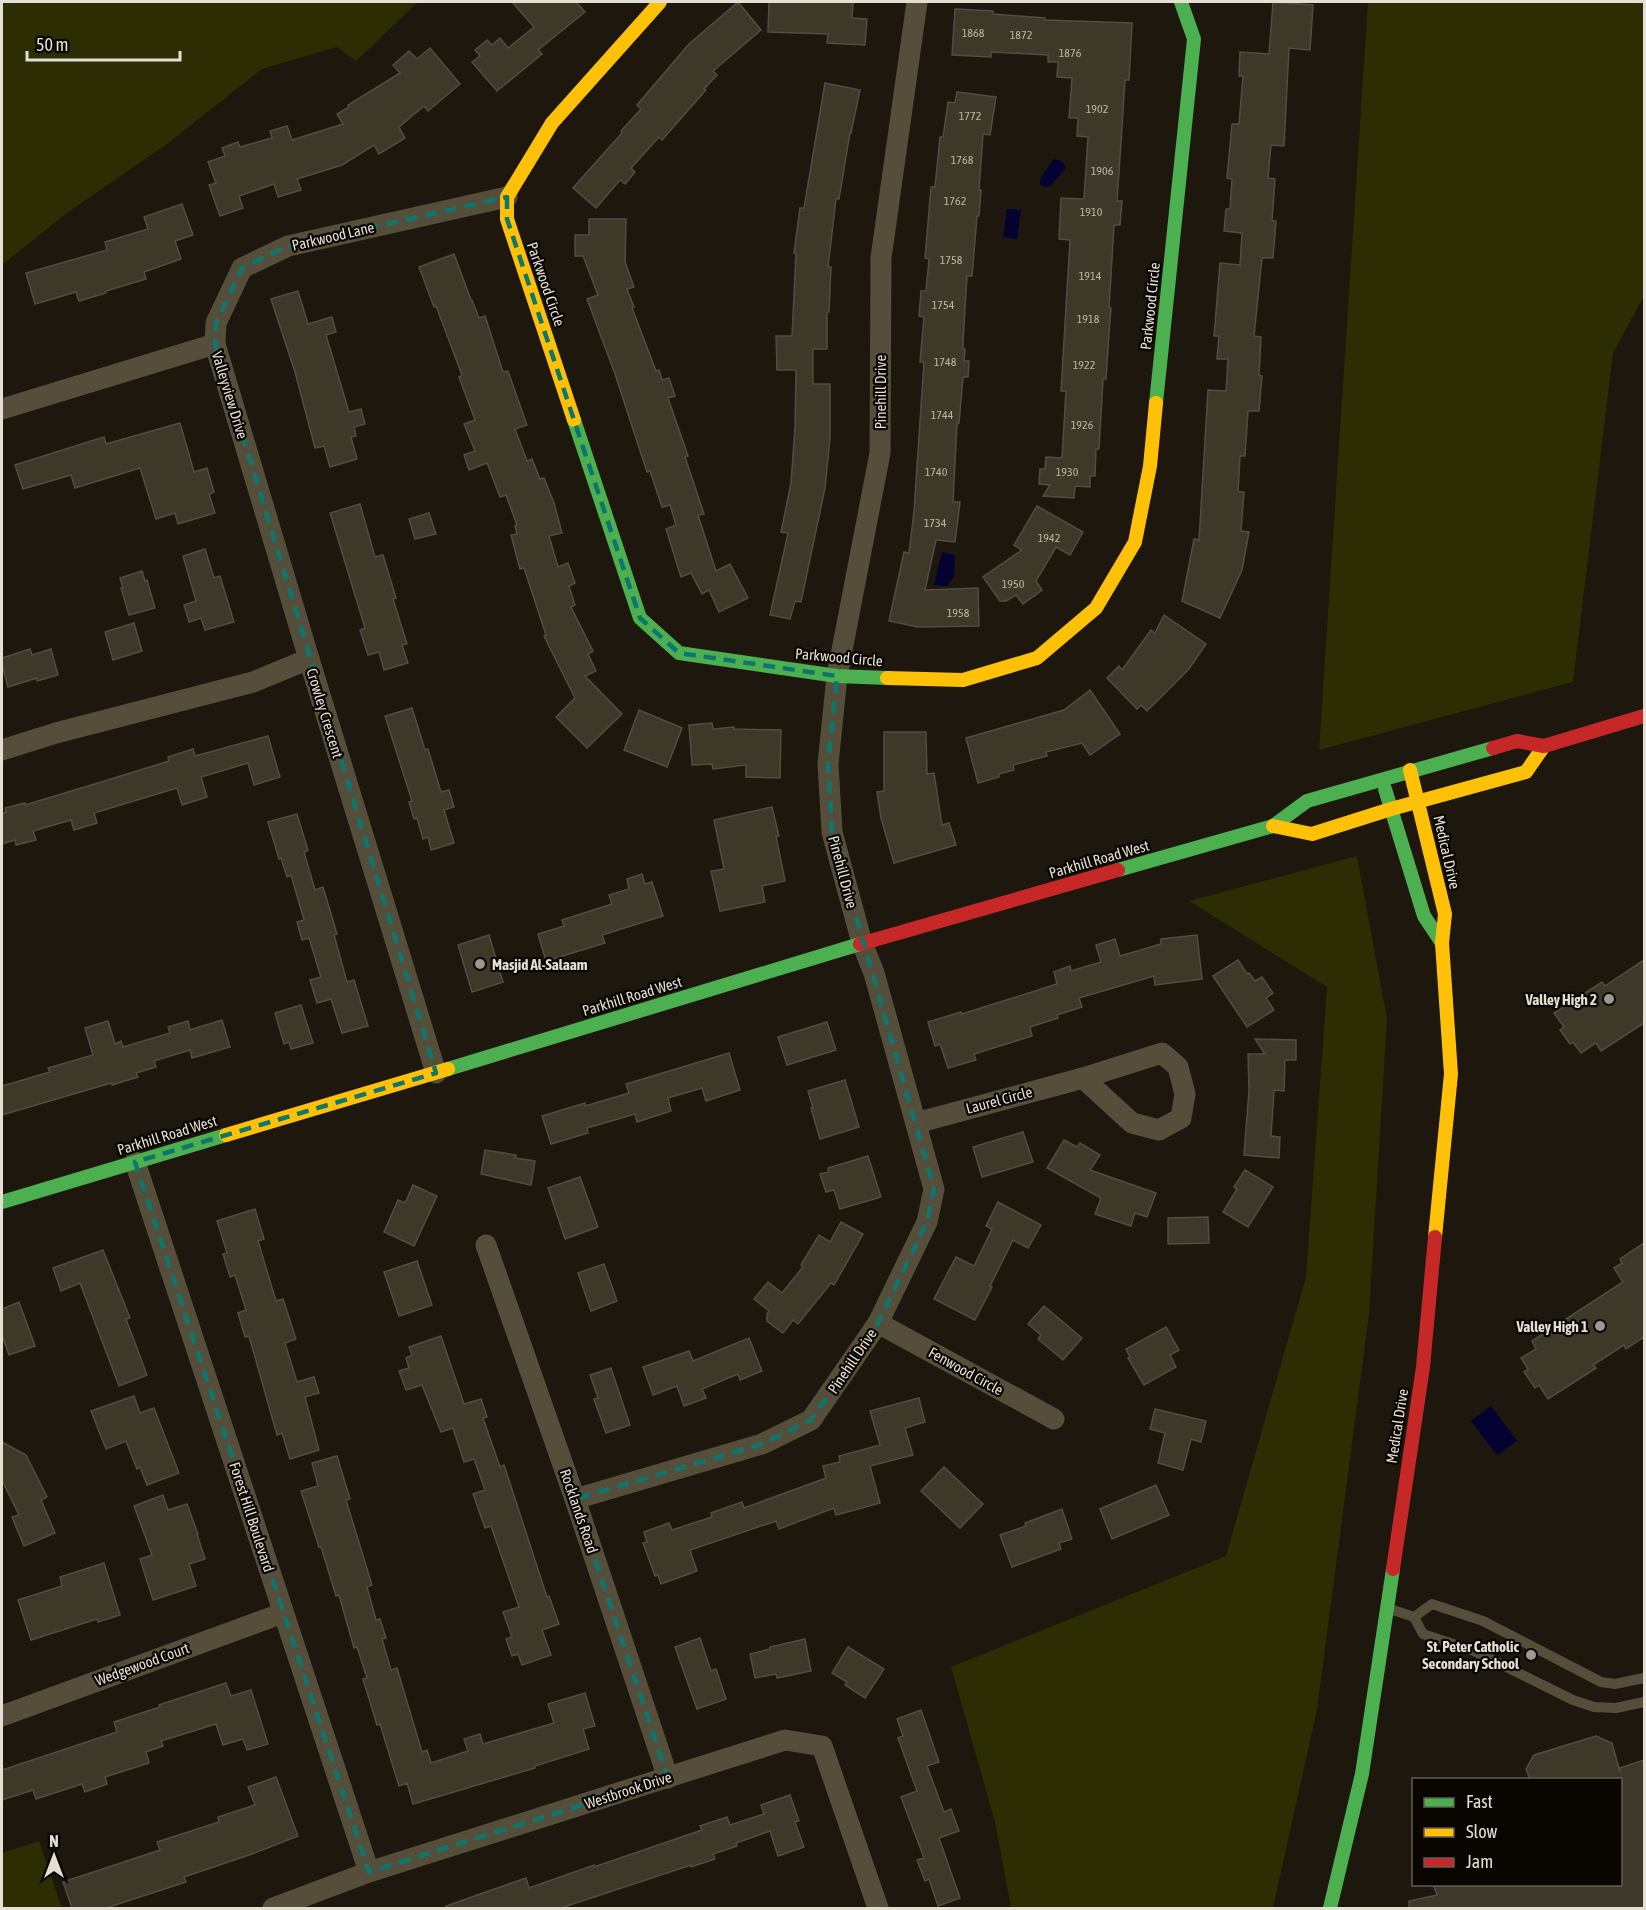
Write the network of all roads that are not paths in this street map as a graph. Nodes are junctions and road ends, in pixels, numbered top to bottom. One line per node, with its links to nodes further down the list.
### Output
1 (660, 2): 4 (main road)
2 (917, 2): 8 (street, Pinehill Drive)
3 (1181, 2): 8 (main road, Parkwood Circle)
4 (507, 197): 5 (street, Parkwood Lane); 8 (main road, Parkwood Circle)
5 (215, 344): 6 (street, Valleyview Drive); 7 (street, Valleyview Drive)
6 (2, 409)
7 (309, 659): 11 (street, Crowley Crescent); 19 (street, Crowley Crescent)
8 (837, 676): 17 (street, Pinehill Drive)
9 (1644, 716): 10 (main road, Parkhill Road West)
10 (1544, 746): 12 (main road, Parkhill Road West); 14 (main road, Parkhill Road West)
11 (2, 750)
12 (1410, 770): 13 (main road, Parkhill Road West); 14 (main road, Medical Drive)
13 (1382, 779): 15 (main road, Medical Drive); 16 (main road, Parkhill Road West)
14 (1418, 802): 15 (main road, Parkhill Road West); 18 (main road, Medical Drive)
15 (1391, 809): 16 (main road, Parkhill Road West); 18 (main road, Medical Drive)
16 (1274, 826): 17 (main road, Parkhill Road West)
17 (862, 943): 19 (main road, Parkhill Road West); 21 (street, Pinehill Drive)
18 (1442, 943): 28 (main road, Medical Drive)
19 (436, 1073): 22 (main road, Parkhill Road West)
20 (1083, 1077): 20 (street, Laurel Circle); 21 (street, Laurel Circle)
21 (916, 1123): 25 (street, Pinehill Drive)
22 (135, 1162): 23 (main road, Parkhill Road West); 29 (street, Forest Hill Boulevard)
23 (2, 1202)
24 (486, 1245): 27 (street, Rocklands Road)
25 (878, 1323): 26 (street, Fenwood Circle); 27 (street, Pinehill Drive)
26 (1054, 1419)
27 (575, 1499): 34 (street, Rocklands Road)
28 (1386, 1608): 30 (lane); 38 (main road, Medical Drive)
29 (283, 1612): 33 (street, Wedgewood Court); 35 (street, Forest Hill Boulevard)
30 (1414, 1617): 31 (lane); 32 (lane)
31 (1644, 1678)
32 (1644, 1702)
33 (3, 1712)
34 (668, 1778): 35 (street, Westbrook Drive); 37 (street, Westbrook Drive)
35 (369, 1872): 36 (street, Westbrook Drive)
36 (273, 1908)
37 (878, 1908)
38 (1330, 1908)

